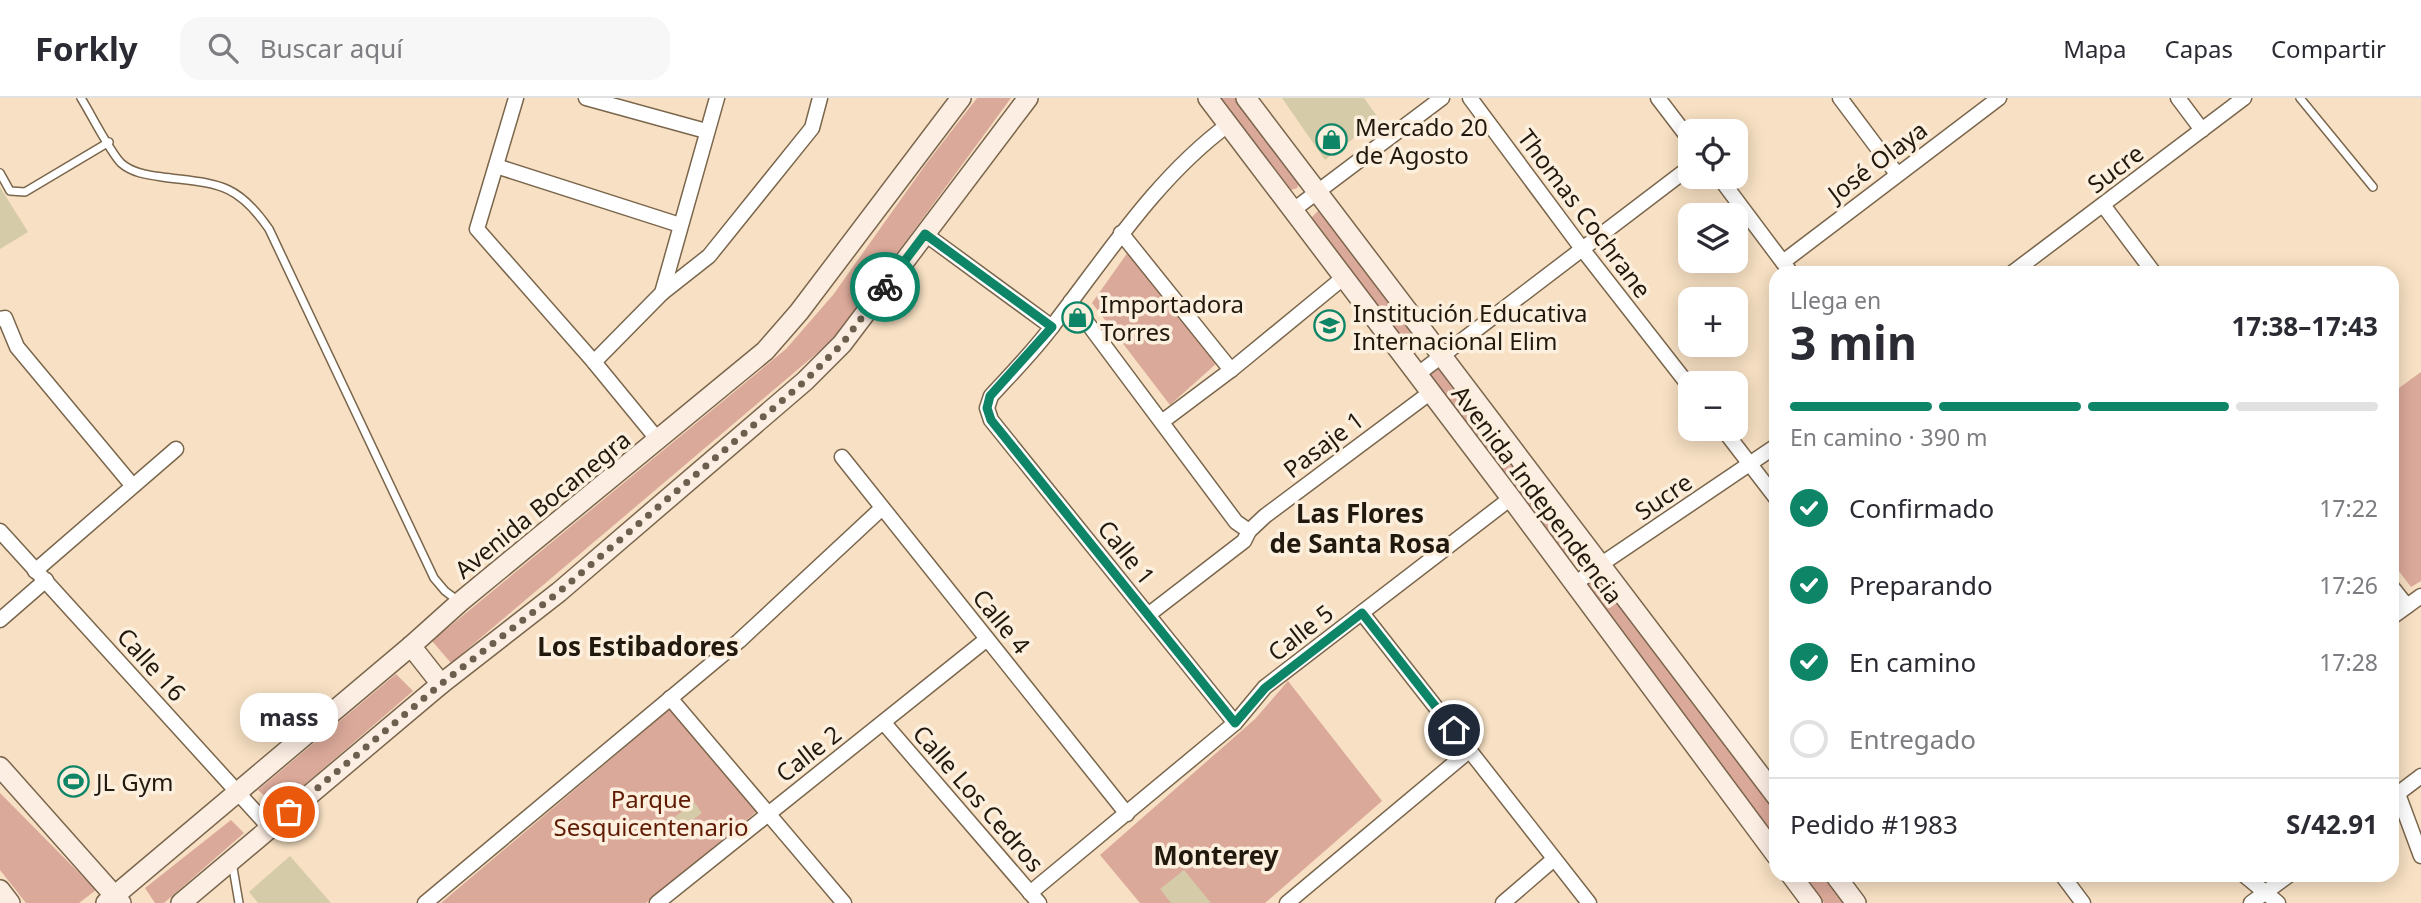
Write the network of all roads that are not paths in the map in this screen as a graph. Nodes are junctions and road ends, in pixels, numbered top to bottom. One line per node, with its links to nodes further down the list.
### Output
1 (81, 98): 22 (lane)
2 (516, 98): 23 (street)
3 (586, 98): 21 (street)
4 (717, 98): 21 (street)
5 (820, 98): 41 (street)
6 (961, 98): 52 (main road, Avenida Bocanegra)
7 (1028, 98): 34 (main road)
8 (1208, 98): 18 (main road, Avenida Independencia)
9 (1442, 98): 29 (street)
10 (1470, 98): 35 (street, Thomas Cochrane)
11 (1658, 98): 19 (street)
12 (1840, 98): 25 (street)
13 (1999, 98): 25 (street, José Olaya)
14 (2178, 98): 20 (street)
15 (2244, 98): 20 (street, Sucre)
16 (2300, 98): 27 (lane)
17 (1247, 99): 29 (main road, Avenida Independencia)
18 (1229, 124): 31 (main road, Avenida Independencia); 33 (street)
19 (1678, 124)
20 (2202, 130): 30 (street, Sucre)
21 (706, 131): 32 (street)
22 (108, 142): 24 (lane); 69 (lane)
23 (496, 166): 32 (street); 46 (street)
24 (0, 173)
25 (1897, 174): 37 (street, José Olaya)
26 (1678, 176): 35 (street)
27 (2373, 187)
28 (1728, 189): 36 (street)
29 (1317, 192): 31 (street); 45 (main road, Avenida Independencia)
30 (2103, 205): 38 (street, Sucre); 39 (street)
31 (1292, 211): 40 (main road, Avenida Independencia)
32 (680, 225): 41 (street)
33 (1121, 233): 42 (street); 47 (street)
34 (925, 234): 44 (street); 77 (main road)
35 (1583, 250): 45 (street); 48 (street, Thomas Cochrane)
36 (1786, 266)
37 (1789, 266)
38 (2021, 266)
39 (2149, 266)
40 (1343, 278): 47 (street); 49 (main road, Avenida Independencia)
41 (662, 293): 46 (street)
42 (1071, 301): 44 (street); 51 (street)
43 (2, 319): 58 (street)
44 (1052, 327): 73 (street, Calle 1)
45 (1442, 356): 49 (street); 64 (main road, Avenida Independencia)
46 (594, 362): 52 (street)
47 (1231, 370): 51 (street)
48 (1678, 372)
49 (1418, 374): 50 (main road, Avenida Independencia)
50 (1432, 392): 60 (main road, Avenida Independencia); 63 (street, Pasaje 1)
51 (1163, 421): 63 (street)
52 (658, 440): 69 (main road, Avenida Bocanegra)
53 (1732, 441): 57 (street)
54 (176, 449): 58 (street)
55 (1769, 451): 57 (street, Sucre)
56 (842, 457): 61 (street, Calle 4)
57 (1751, 465): 59 (street); 64 (street, Sucre)
58 (132, 485): 65 (street)
59 (1769, 489)
60 (1511, 498): 66 (main road, Avenida Independencia); 72 (street, Calle 5)
61 (882, 508): 75 (street, Calle 4); 78 (street)
62 (0, 531): 65 (street, Calle 16)
63 (1249, 531): 73 (street, Pasaje 1)
64 (1600, 565): 66 (street, Sucre); 84 (main road, Avenida Independencia)
65 (41, 575): 74 (street); 85 (street, Calle 16)
66 (1574, 584): 91 (main road, Avenida Independencia)
67 (2399, 596): 70 (street)
68 (2421, 596): 70 (street)
69 (460, 602): 76 (main road, Avenida Bocanegra)
70 (2407, 606): 71 (street)
71 (2399, 612)
72 (1362, 613): 80 (street, Calle 5); 81 (street)
73 (1149, 615): 80 (street, Calle 1)
74 (0, 620)
75 (988, 639): 79 (street, Calle 2); 89 (street, Calle 4)
76 (411, 646): 77 (main road); 85 (main road, Avenida Bocanegra)
77 (441, 684): 90 (main road)
78 (670, 698): 88 (street); 108 (street)
79 (884, 723): 88 (street, Calle 2); 102 (street, Calle Los Cedros)
80 (1235, 723): 89 (street, Calle 5)
81 (1470, 750): 93 (street); 110 (street)
82 (0, 766): 103 (main road)
83 (2421, 776): 86 (street)
84 (1769, 787)
85 (236, 792): 90 (street, Calle 16); 103 (main road, Avenida Bocanegra)
86 (2399, 793)
87 (2399, 805): 92 (street)
88 (768, 813): 104 (street, Calle 2); 109 (street)
89 (1128, 814): 102 (street, Calle 5)
90 (270, 828): 94 (main road)
91 (1769, 846)
92 (2421, 856)
93 (1554, 859): 111 (street); 112 (street)
94 (232, 860): 106 (main road); 107 (lane)
95 (1796, 882): 113 (main road)
96 (1840, 882): 114 (main road)
97 (2067, 882): 115 (street)
98 (2253, 882): 101 (street)
99 (2280, 882): 101 (street)
100 (0, 890): 105 (main road)
101 (2265, 893): 116 (street); 117 (street)
102 (1035, 898)
103 (114, 901)
104 (664, 901)
105 (10, 903)
106 (181, 903)
107 (239, 903)
108 (425, 903)
109 (844, 903)
110 (1287, 903)
111 (1503, 903)
112 (1589, 903)
113 (1812, 903)
114 (1856, 903)
115 (2083, 903)
116 (2251, 903)
117 (2278, 903)

